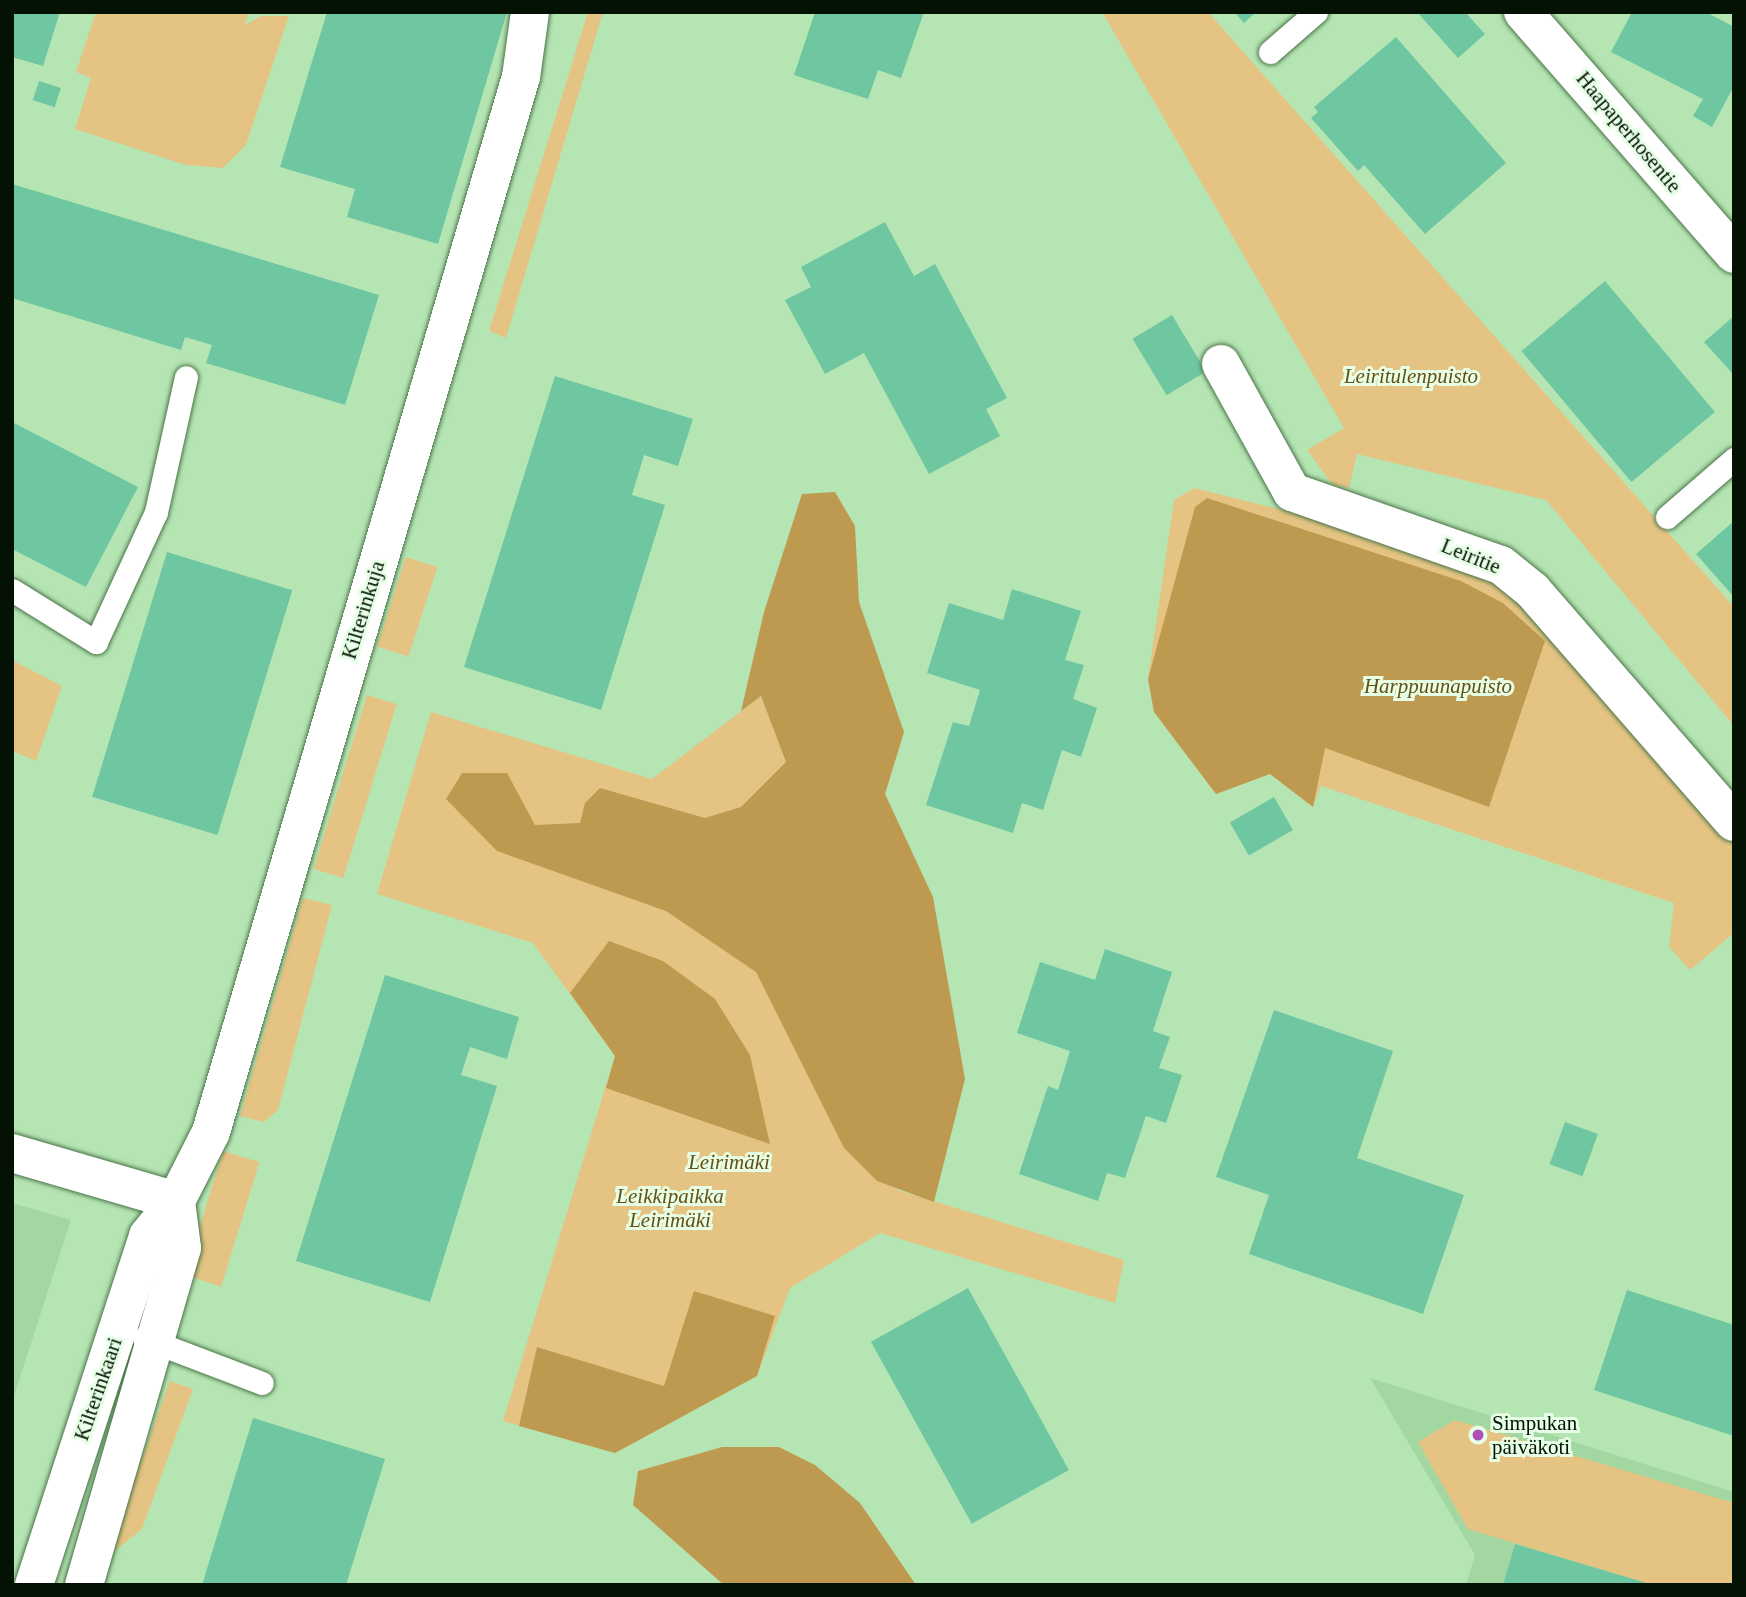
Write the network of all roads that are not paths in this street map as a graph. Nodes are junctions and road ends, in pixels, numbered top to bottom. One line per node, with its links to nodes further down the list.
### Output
1 (530, 12): 13 (street, Kilterinkuja)
2 (1316, 12): 4 (lane)
3 (1522, 12): 5 (street, Haapaperhosentie)
4 (1269, 52)
5 (1734, 254)
6 (1221, 364): 11 (street, Leiritie)
7 (186, 377): 10 (lane)
8 (1734, 459): 9 (lane)
9 (1667, 517)
10 (12, 590)
11 (1734, 822)
12 (12, 1153): 13 (street)
13 (176, 1201): 14 (street, Kilterinkaari); 15 (street, Kilterinkaari)
14 (119, 1328): 15 (lane); 17 (street, Kilterinkaari)
15 (155, 1342): 16 (lane); 18 (street, Kilterinkaari)
16 (262, 1383)
17 (34, 1585)
18 (84, 1585)

